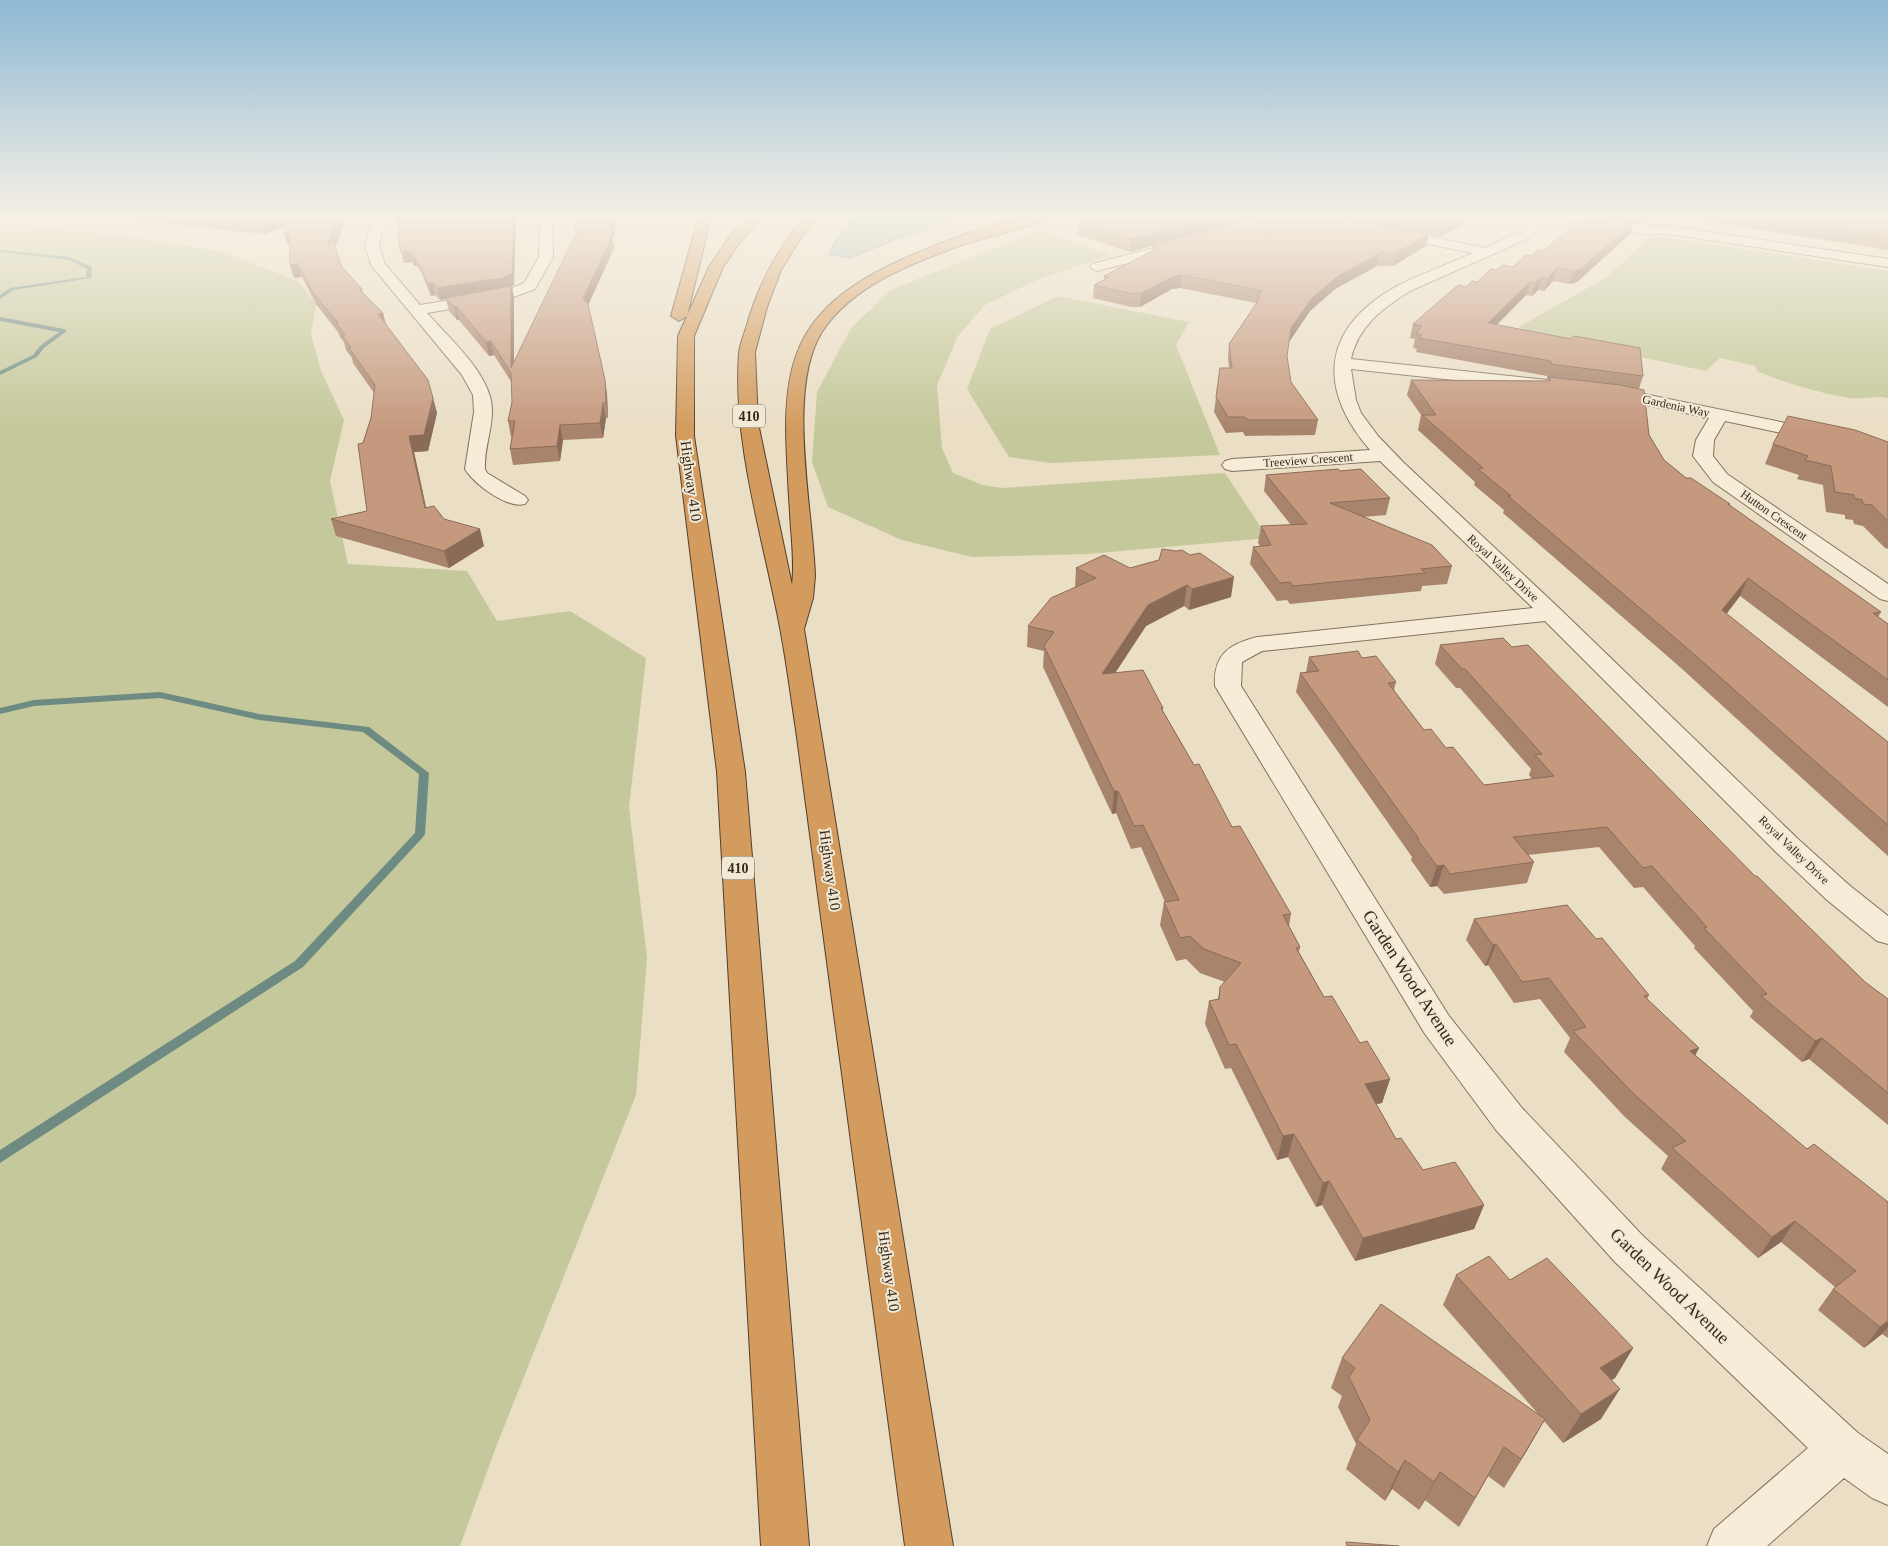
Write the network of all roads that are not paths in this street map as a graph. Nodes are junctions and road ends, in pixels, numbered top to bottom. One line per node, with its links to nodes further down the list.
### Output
1 (396, 285): 8 (street)
2 (530, 285): 8 (street)
3 (687, 285): 9 (highway)
4 (708, 285): 9 (highway, Highway 410 / 410)
5 (768, 285): 20 (highway, Highway 410 / 410)
6 (863, 285): 20 (highway)
7 (1412, 285): 10 (street, Royal Valley Drive)
8 (418, 310): 17 (street)
9 (686, 336): 24 (highway, Highway 410 / 410)
10 (1342, 363): 11 (street); 15 (street, Royal Valley Drive)
11 (1562, 386)
12 (1590, 390): 13 (street, Gardenia Way)
13 (1720, 415): 14 (street, Gardenia Way); 18 (street, Hutton Crescent)
14 (1888, 450)
15 (1384, 455): 16 (street, Treeview Crescent); 19 (street, Royal Valley Drive)
16 (1232, 465)
17 (518, 500)
18 (1888, 594)
19 (1551, 613): 21 (street, Royal Valley Drive); 22 (street, Garden Wood Avenue)
20 (793, 632): 25 (highway, Highway 410 / 410)
21 (1888, 933)
22 (1842, 1449): 23 (street, Garden Wood Avenue); 26 (street)
23 (1888, 1482)
24 (785, 1546)
25 (929, 1546)
26 (1731, 1546)

